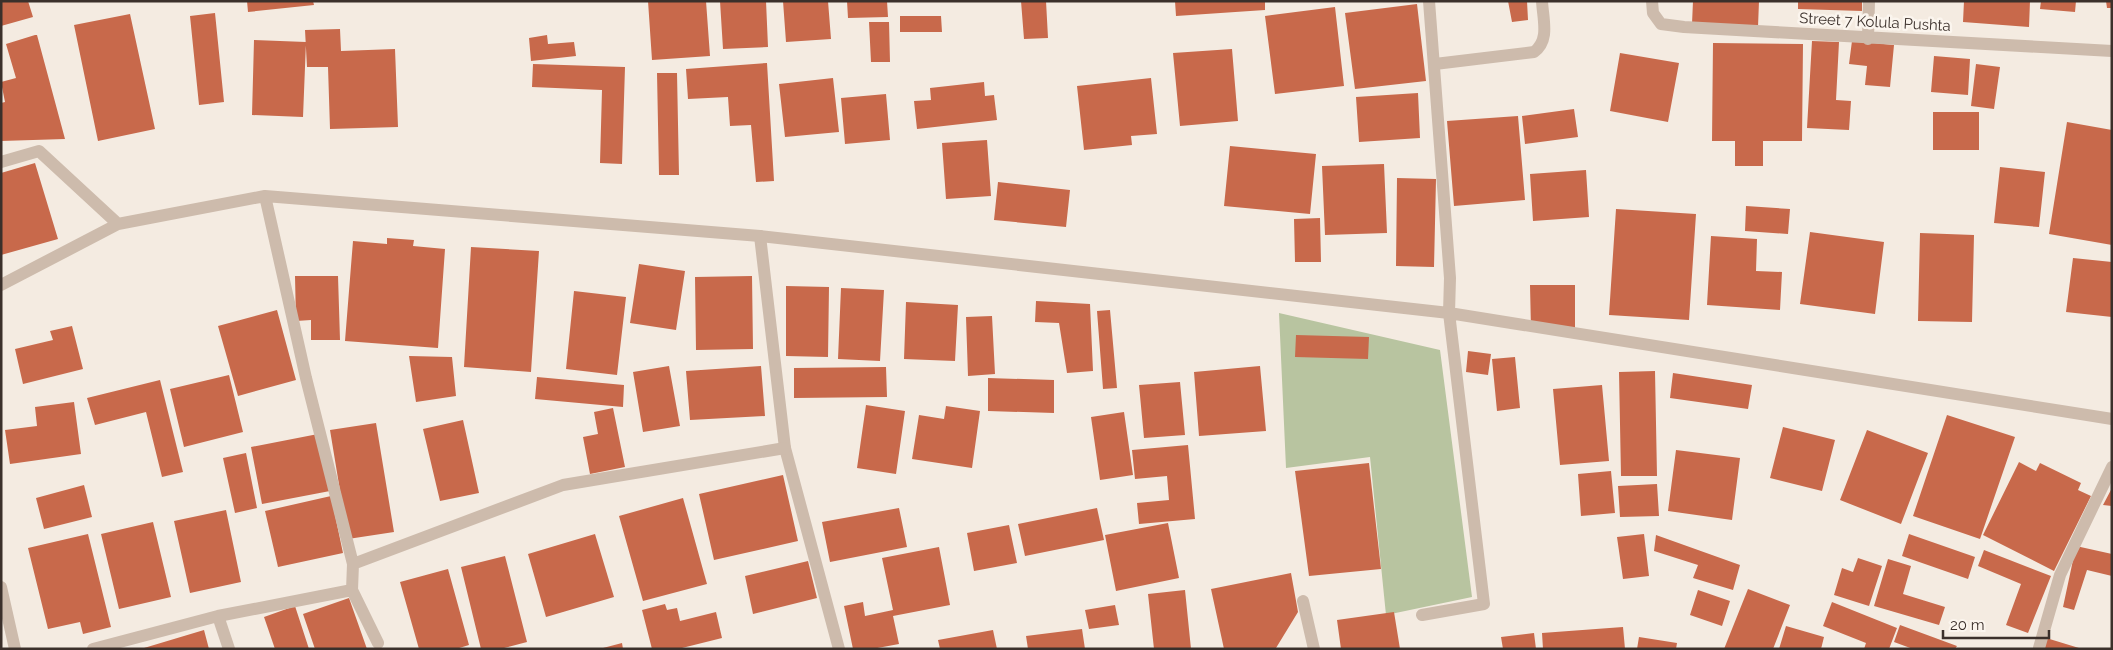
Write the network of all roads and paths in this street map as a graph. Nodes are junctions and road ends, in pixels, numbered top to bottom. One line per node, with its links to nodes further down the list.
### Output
1 (1429, 1): 7 (street)
2 (1542, 1): 7 (street)
3 (1652, 1): 5 (street, Street 7 Kolula Pushta)
4 (1869, 1): 5 (street)
5 (1868, 38): 6 (street, Street 7 Kolula Pushta)
6 (2112, 51)
7 (1435, 64): 13 (street)
8 (1, 162): 10 (street)
9 (265, 196): 10 (street); 11 (street); 17 (street)
10 (118, 224): 12 (street)
11 (760, 236): 13 (street); 15 (street)
12 (1, 285)
13 (1449, 313): 14 (street); 21 (street)
14 (2112, 419)
15 (785, 448): 17 (street); 28 (street)
16 (2112, 467): 24 (street)
17 (353, 564): 19 (street)
18 (1, 587): 25 (street)
19 (352, 590): 22 (street); 23 (street)
20 (1303, 601): 29 (street)
21 (1422, 615)
22 (218, 616): 26 (street); 27 (street)
23 (378, 643)
24 (2039, 648)
25 (15, 649)
26 (93, 649)
27 (229, 649)
28 (839, 649)
29 (1314, 649)

